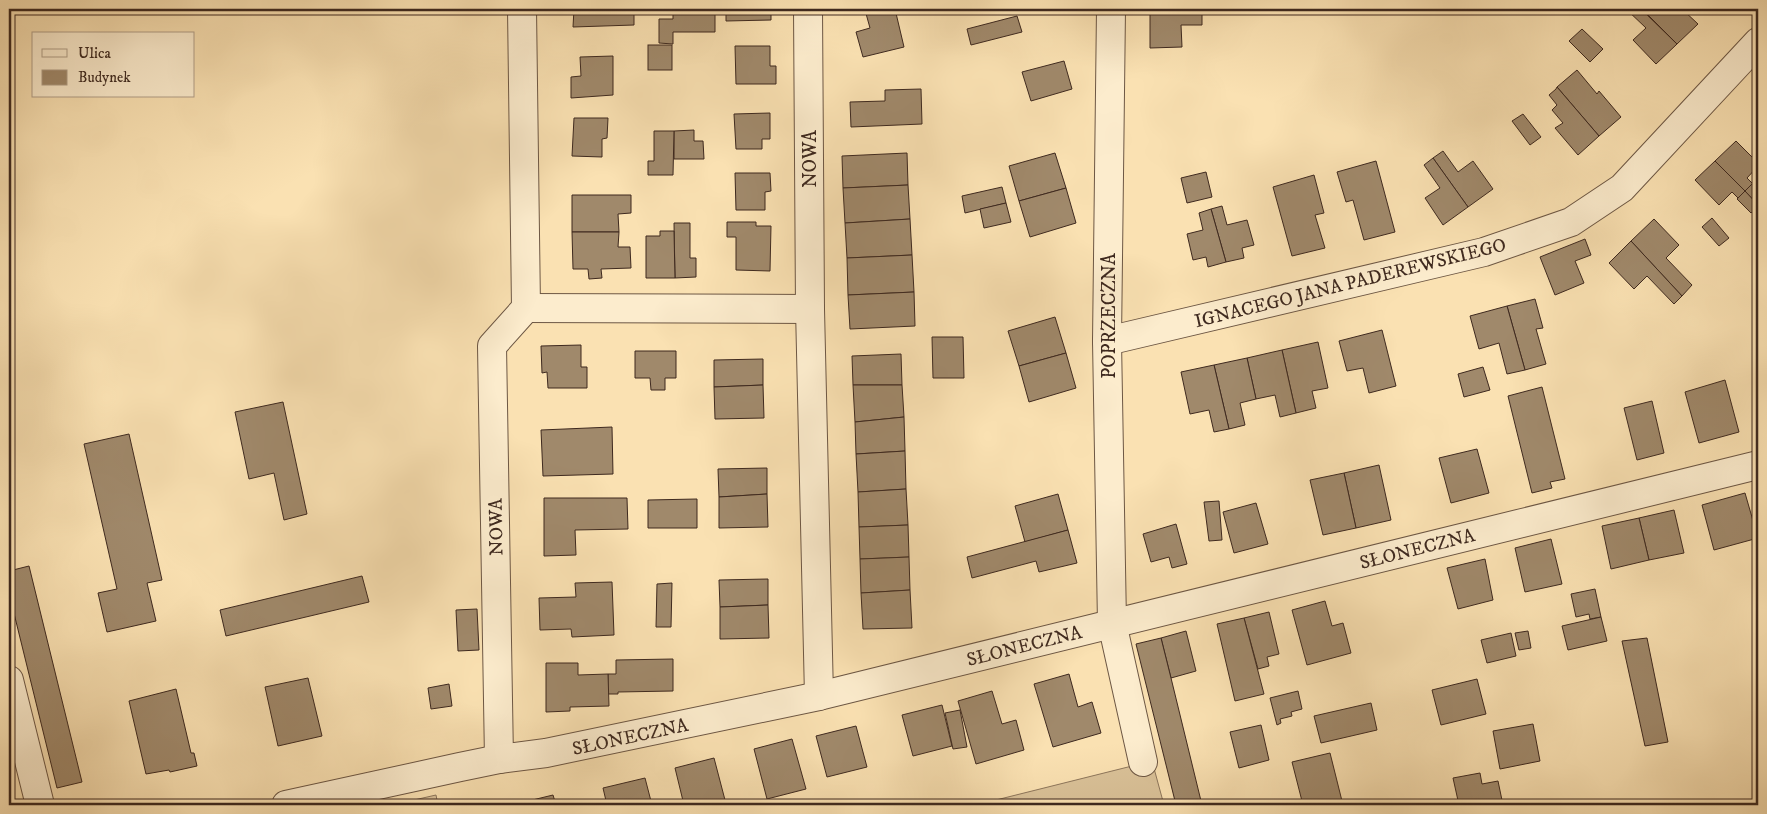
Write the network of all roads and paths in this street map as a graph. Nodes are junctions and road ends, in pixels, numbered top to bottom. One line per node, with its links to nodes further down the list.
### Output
1 (522, 9): 5 (street)
2 (808, 9): 6 (street, NOWA)
3 (1111, 9): 7 (street, POPRZECZNA)
4 (1758, 42): 7 (street, IGNACEGO JANA PADEREWSKIEGO)
5 (526, 308): 6 (street); 12 (street, NOWA)
6 (810, 309): 11 (street, NOWA)
7 (1107, 340): 9 (street, POPRZECZNA)
8 (1758, 465): 9 (street, SŁONECZNA)
9 (1112, 623): 11 (street, SŁONECZNA); 13 (street, POPRZECZNA)
10 (9, 680): 14 (street)
11 (819, 696): 12 (street, SŁONECZNA)
12 (499, 759): 15 (street, SŁONECZNA)
13 (1143, 762)
14 (40, 805)
15 (286, 805)

